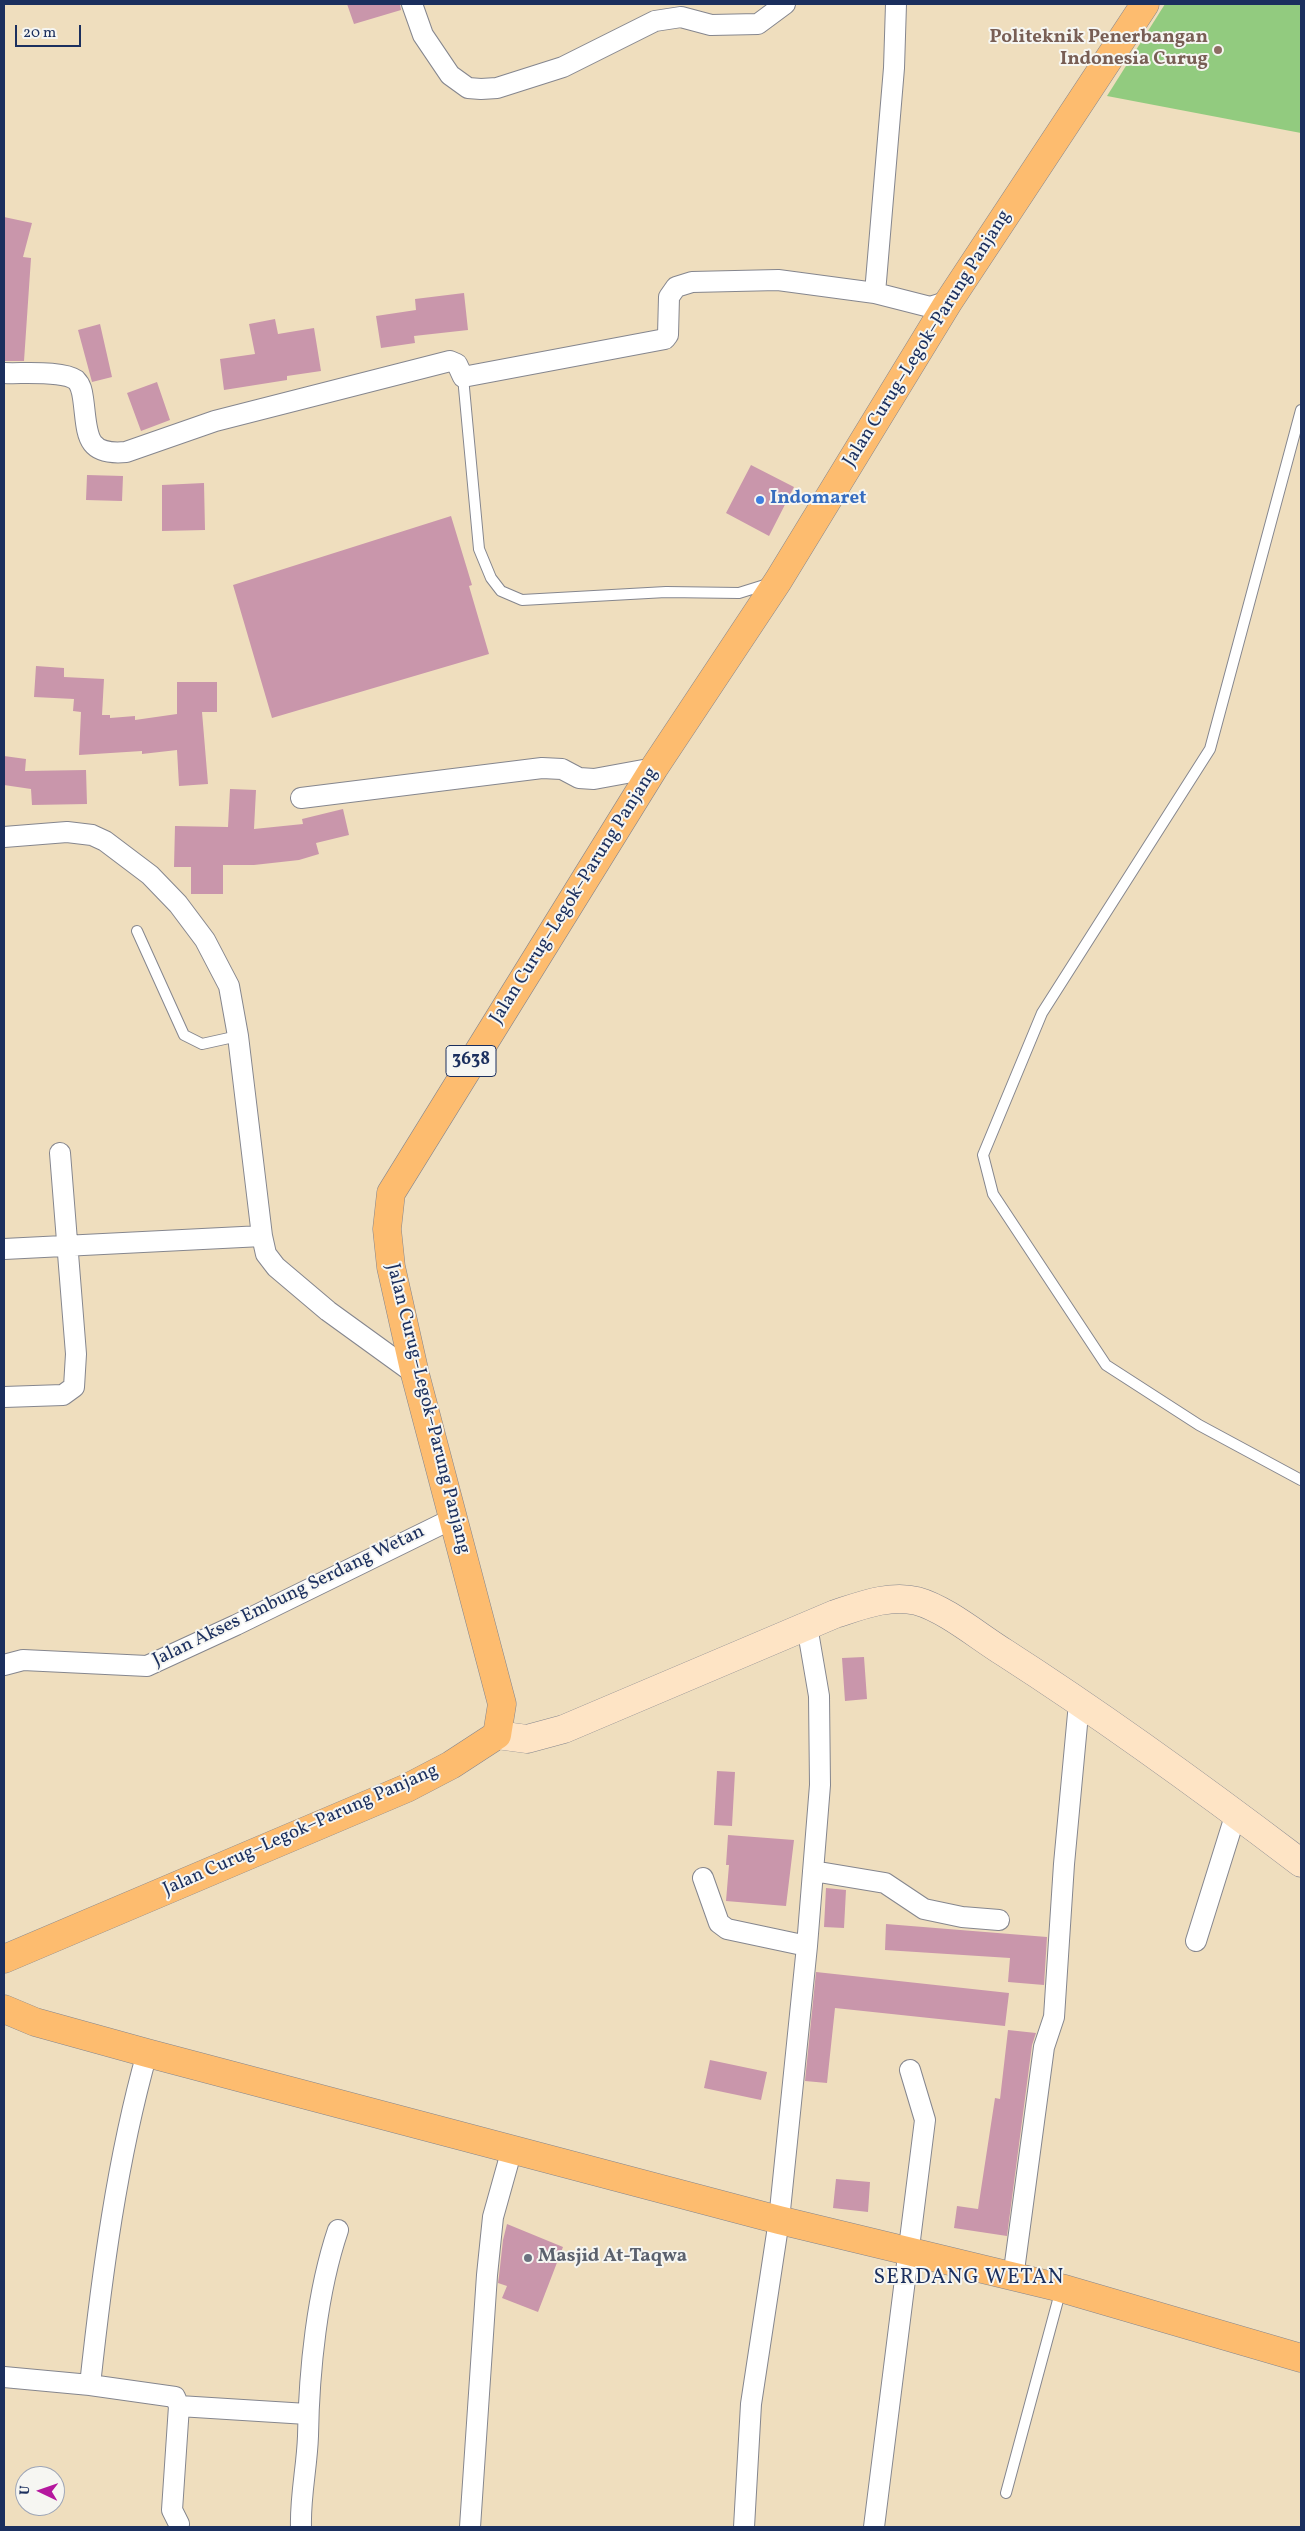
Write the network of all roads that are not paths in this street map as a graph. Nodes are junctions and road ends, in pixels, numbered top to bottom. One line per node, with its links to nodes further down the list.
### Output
1 (412, 4): 2 (street)
2 (785, 4)
3 (896, 4): 5 (street)
4 (1145, 4): 6 (main road, Jalan Curug–Legok–Parung Panjang / 3638)
5 (875, 293): 6 (street); 8 (street)
6 (949, 301): 10 (main road, Jalan Curug–Legok–Parung Panjang / 3638)
7 (4, 373): 8 (street)
8 (463, 377): 10 (lane)
9 (1301, 410): 22 (lane)
10 (778, 580): 11 (main road, Jalan Curug–Legok–Parung Panjang / 3638)
11 (654, 768): 12 (street); 20 (main road, Jalan Curug–Legok–Parung Panjang / 3638)
12 (301, 798)
13 (4, 838): 15 (street)
14 (137, 931): 15 (lane)
15 (238, 1036): 17 (street)
16 (60, 1154): 18 (street)
17 (262, 1236): 18 (street); 20 (street)
18 (69, 1245): 19 (street); 21 (street)
19 (4, 1249)
20 (415, 1374): 23 (main road, Jalan Curug–Legok–Parung Panjang / 3638)
21 (4, 1397)
22 (1301, 1480)
23 (454, 1518): 25 (street, Jalan Akses Embung Serdang Wetan); 27 (main road, Jalan Curug–Legok–Parung Panjang / 3638)
24 (806, 1626): 26 (street); 27 (street); 30 (street)
25 (4, 1665)
26 (1079, 1703): 28 (street); 43 (street)
27 (497, 1735): 35 (main road, Jalan Curug–Legok–Parung Panjang)
28 (1236, 1813): 29 (street); 33 (street)
29 (1301, 1863)
30 (813, 1871): 32 (street); 34 (street)
31 (703, 1878): 34 (street)
32 (999, 1920)
33 (1196, 1941)
34 (807, 1946): 40 (street)
35 (4, 1959)
36 (4, 2009): 37 (main road)
37 (147, 2053): 39 (main road); 47 (street)
38 (910, 2070): 42 (street)
39 (512, 2149): 40 (main road); 53 (street)
40 (779, 2220): 42 (main road); 54 (street)
41 (338, 2230): 49 (street)
42 (910, 2253): 43 (main road); 55 (street)
43 (1013, 2278): 44 (main road)
44 (1061, 2288): 45 (main road); 50 (lane)
45 (1301, 2358)
46 (4, 2377): 47 (street)
47 (90, 2384): 48 (street)
48 (179, 2406): 49 (street); 51 (street)
49 (307, 2414): 52 (street)
50 (1006, 2493)
51 (180, 2524)
52 (301, 2527)
53 (470, 2527)
54 (744, 2527)
55 (874, 2527)

